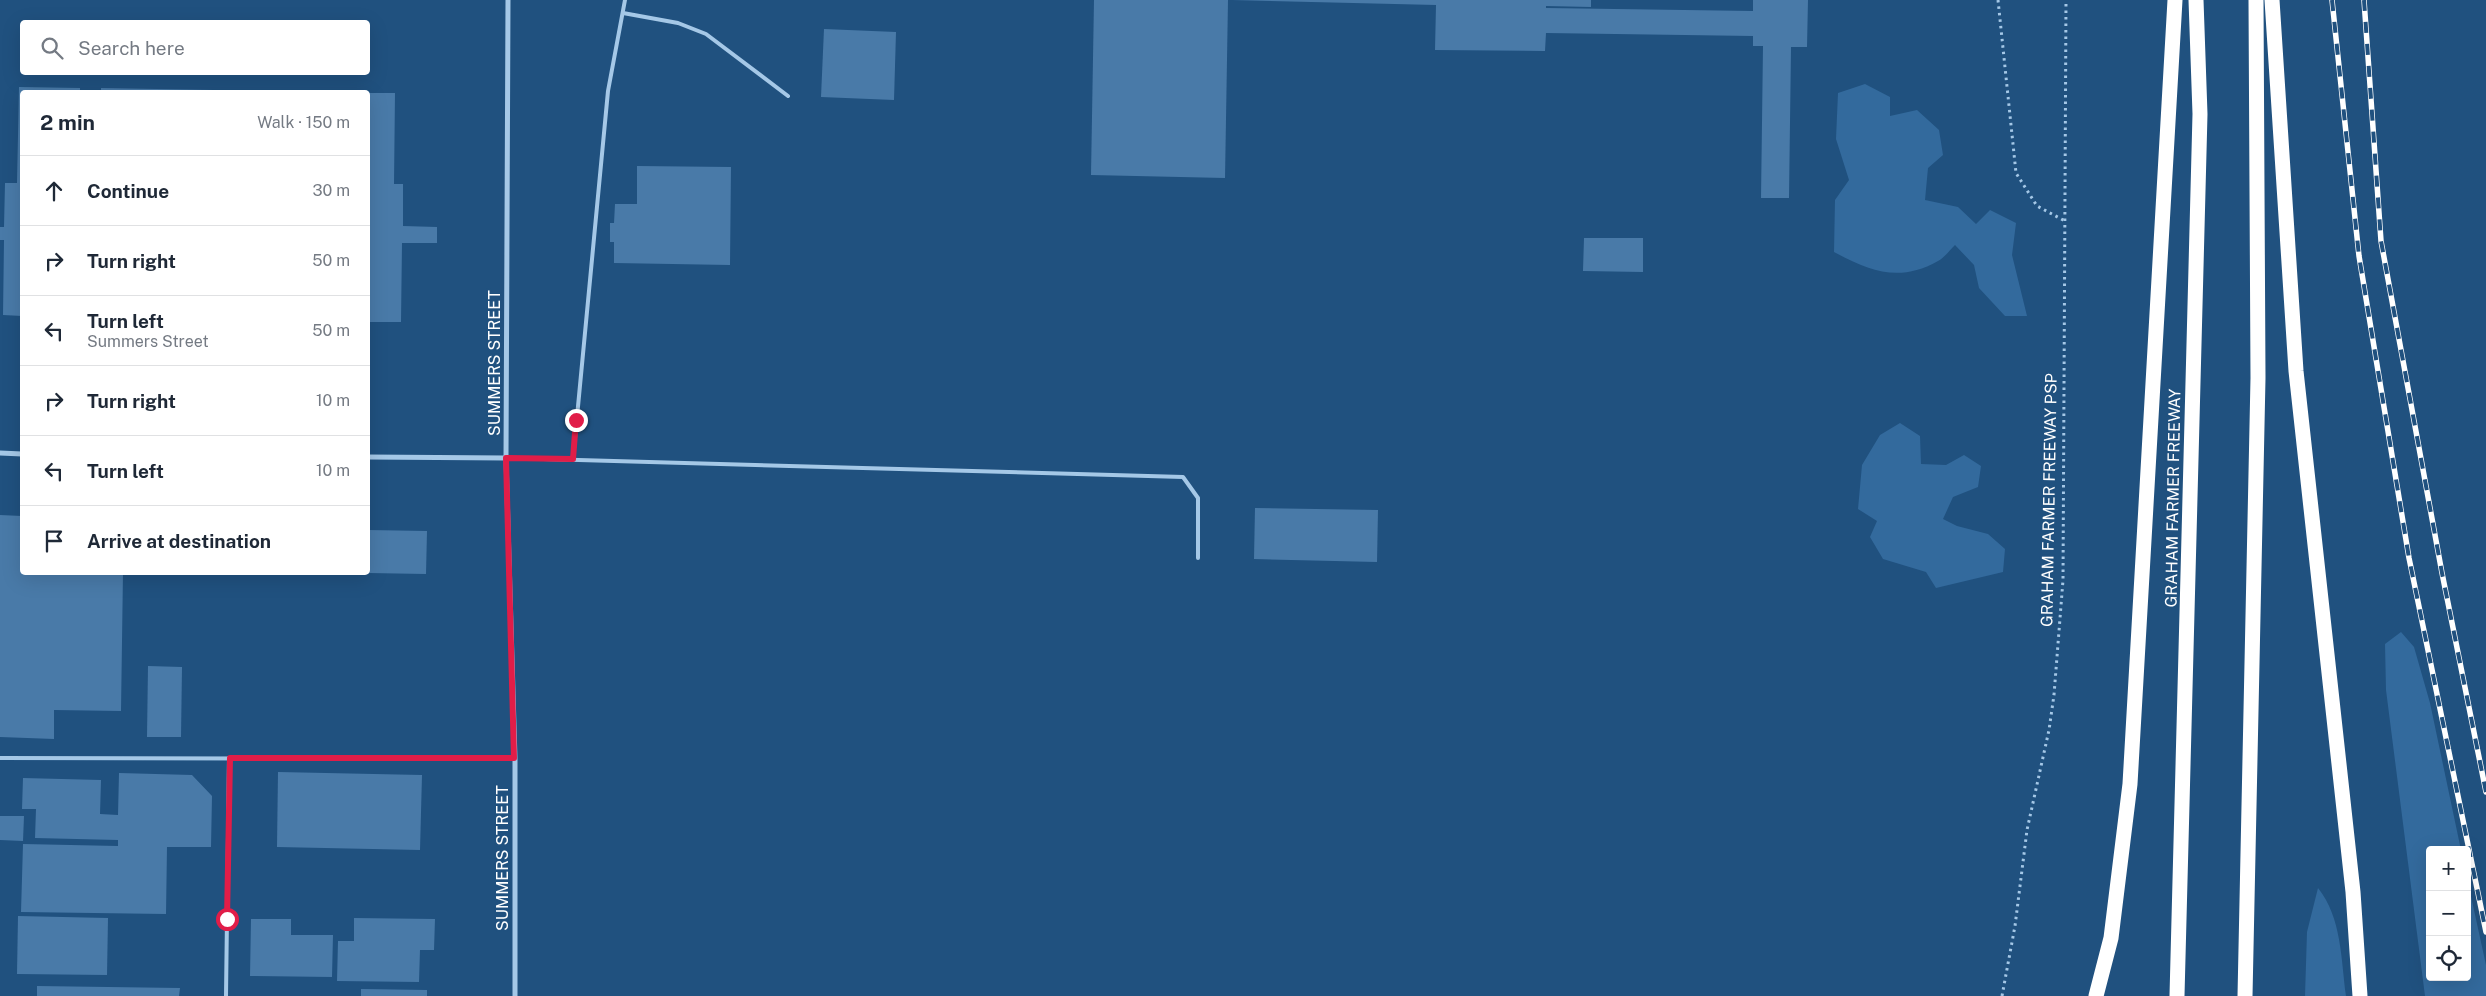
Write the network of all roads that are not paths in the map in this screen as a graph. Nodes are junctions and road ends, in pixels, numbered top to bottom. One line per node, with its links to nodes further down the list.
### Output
1 (508, 0): 12 (street, SUMMERS STREET)
2 (625, 0): 7 (lane)
3 (2175, 0): 20 (highway)
4 (2196, 0): 21 (highway, GRAHAM FARMER FREEWAY)
5 (2256, 0): 22 (highway)
6 (2272, 0): 23 (highway)
7 (622, 13): 8 (lane); 13 (lane)
8 (788, 96)
9 (0, 453): 10 (street)
10 (20, 454)
11 (370, 457): 12 (street)
12 (506, 458): 13 (lane); 17 (street, SUMMERS STREET)
13 (573, 459): 14 (lane)
14 (1198, 558)
15 (0, 758): 16 (lane)
16 (230, 758): 17 (lane); 18 (lane)
17 (514, 758): 19 (street, SUMMERS STREET)
18 (226, 996)
19 (515, 996)
20 (2096, 996)
21 (2177, 996)
22 (2245, 996)
23 (2360, 996)

